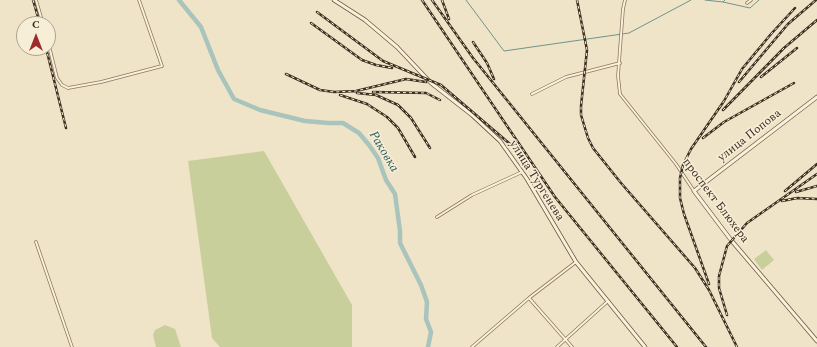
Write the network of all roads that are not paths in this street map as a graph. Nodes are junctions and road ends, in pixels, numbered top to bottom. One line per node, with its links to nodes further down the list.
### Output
1 (36, 0): 7 (street)
2 (139, 0): 8 (street)
3 (334, 0): 12 (street, улица Тургенева)
4 (625, 0): 9 (street, проспект Блюхера)
5 (751, 0): 6 (street)
6 (747, 3)
7 (41, 16)
8 (52, 56)
9 (620, 63): 10 (street); 13 (street, проспект Блюхера)
10 (532, 94)
11 (817, 96): 13 (street, улица Попова)
12 (522, 172): 14 (street); 16 (street, улица Тургенева)
13 (694, 191): 20 (street, проспект Блюхера)
14 (437, 216)
15 (36, 242): 21 (street)
16 (576, 262): 17 (street); 18 (street, улица Тургенева)
17 (529, 298): 19 (street); 22 (street)
18 (609, 301): 19 (street); 25 (street, улица Тургенева)
19 (566, 339): 23 (street); 24 (street)
20 (817, 341)
21 (72, 347)
22 (472, 347)
23 (557, 347)
24 (572, 347)
25 (645, 347)

